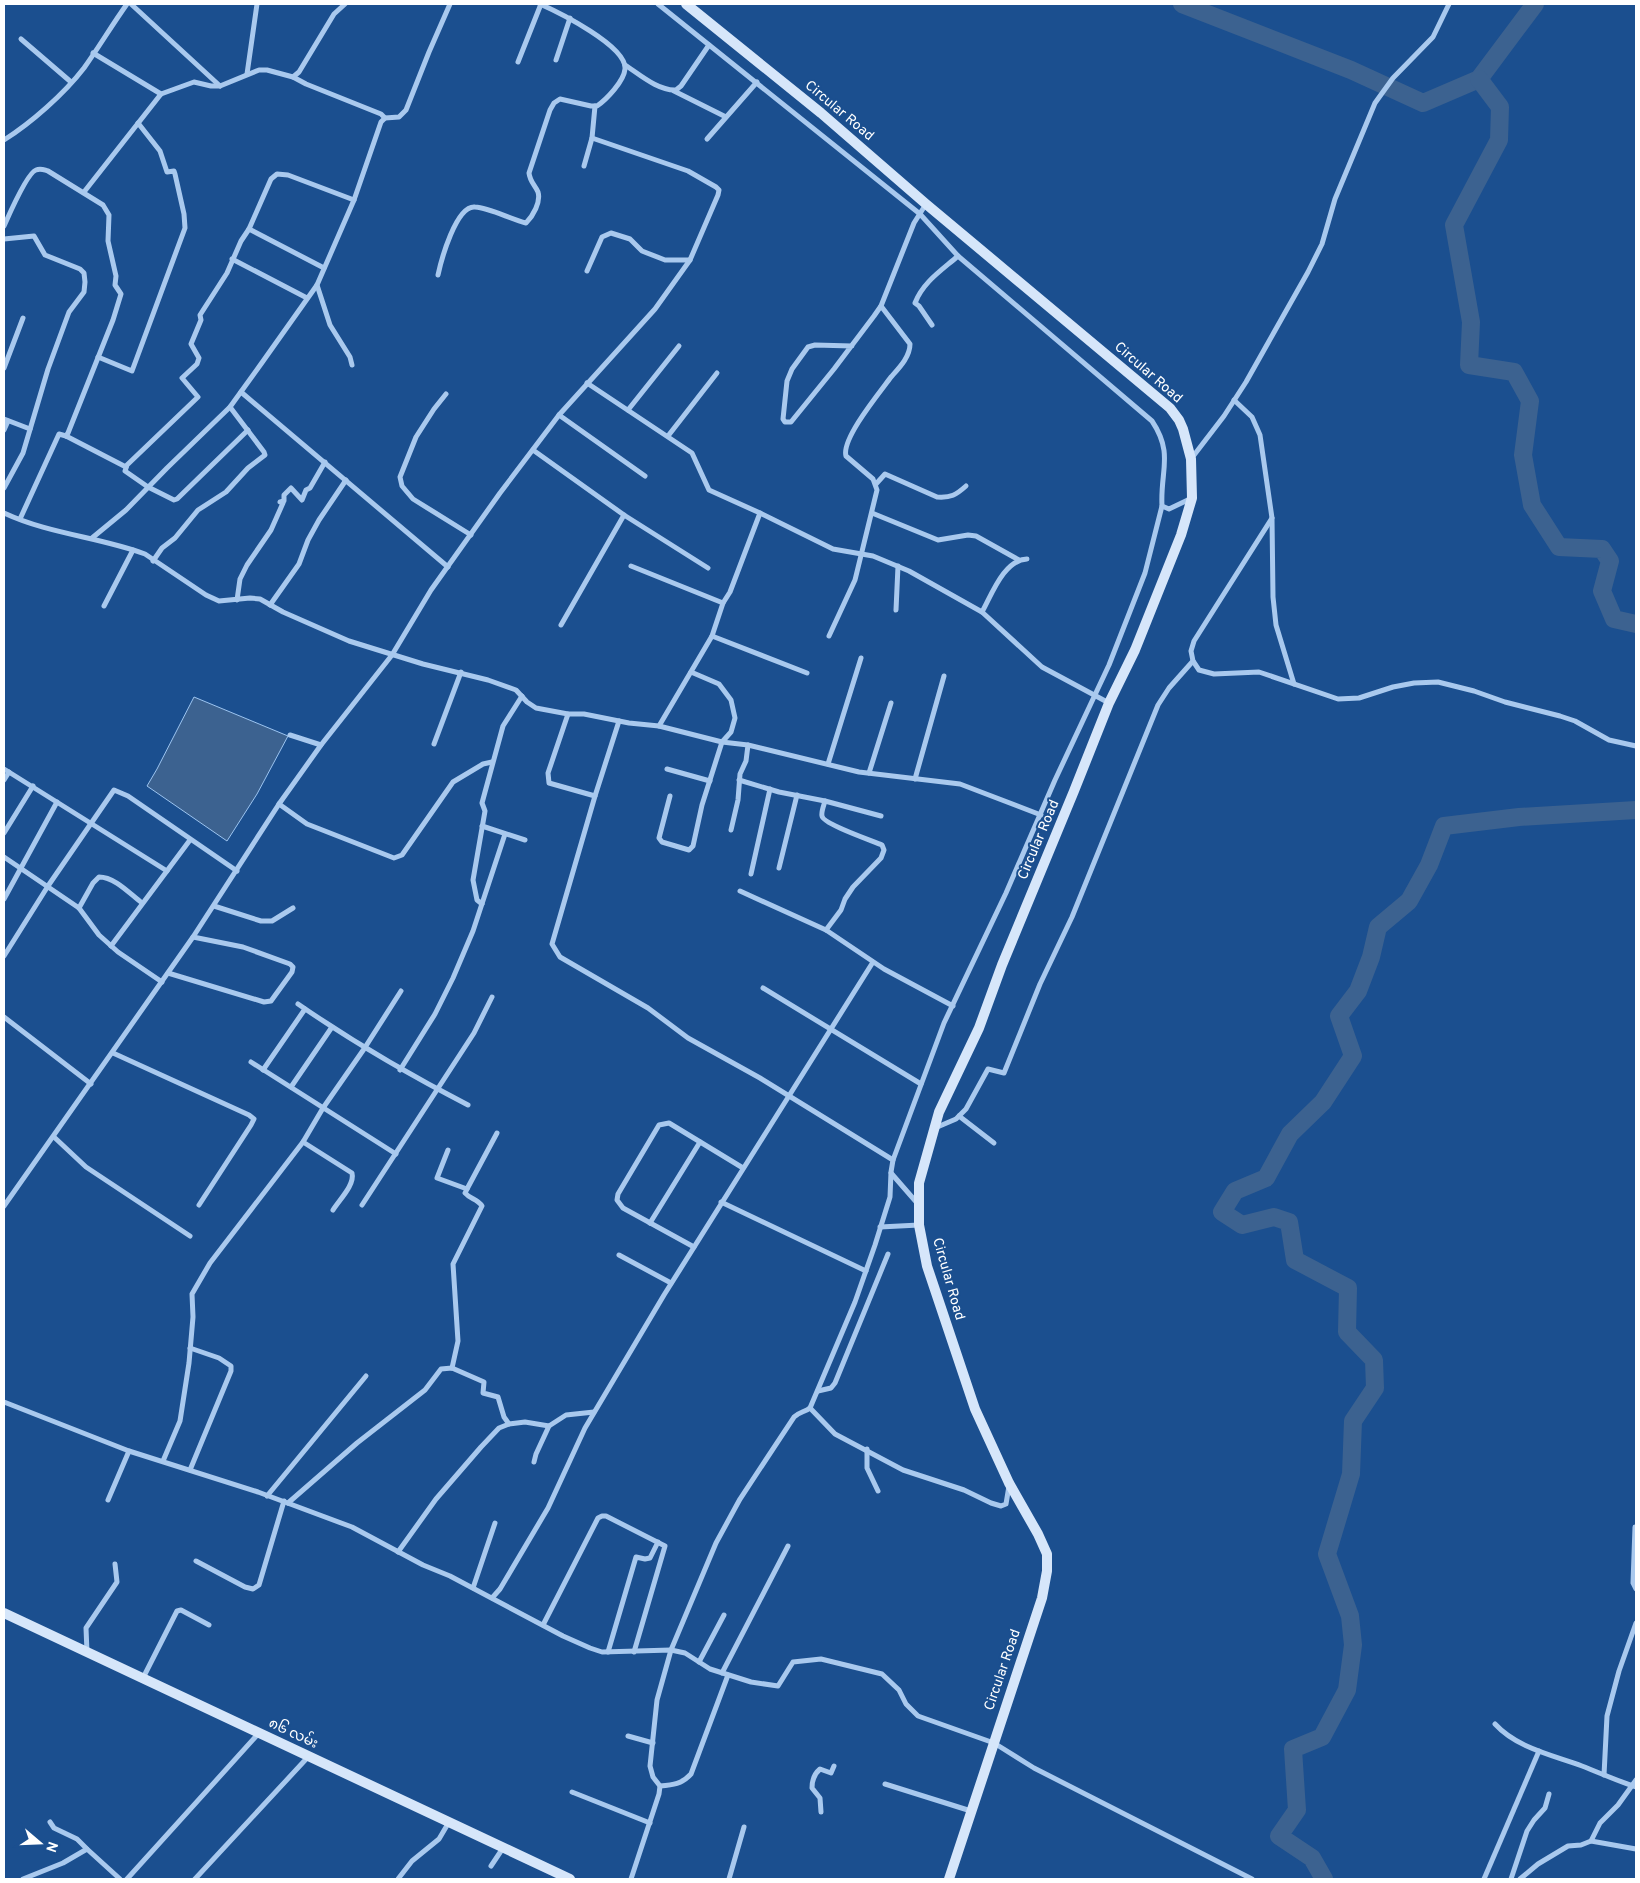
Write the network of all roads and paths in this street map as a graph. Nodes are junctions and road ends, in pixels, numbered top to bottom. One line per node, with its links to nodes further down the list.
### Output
1 (127, 4): 13 (street)
2 (131, 4): 21 (street)
3 (257, 4): 17 (street)
4 (345, 4): 18 (street)
5 (450, 4): 26 (street)
6 (540, 4): 10 (street); 15 (street)
7 (658, 4): 12 (street)
8 (686, 4): 34 (main road, Circular Road)
9 (1449, 4): 59 (street)
10 (570, 18): 14 (street); 16 (street)
11 (21, 39): 19 (street)
12 (709, 45): 20 (street); 22 (street)
13 (93, 54): 19 (street); 23 (street)
14 (556, 60)
15 (518, 62)
16 (625, 65): 22 (street); 24 (street)
17 (247, 74): 18 (street); 21 (street)
18 (293, 77): 26 (street)
19 (71, 82): 30 (street)
20 (756, 82): 25 (street); 35 (street)
21 (220, 86): 23 (street)
22 (674, 91): 25 (street)
23 (161, 94): 27 (street)
24 (595, 106): 28 (street); 44 (street)
25 (726, 117): 29 (street)
26 (385, 118): 33 (street)
27 (138, 123): 32 (street); 52 (street)
28 (592, 138): 31 (street); 41 (street)
29 (708, 139)
30 (4, 140)
31 (584, 166)
32 (84, 192): 36 (street); 52 (street)
33 (354, 200): 37 (street); 42 (street)
34 (926, 204): 35 (street); 70 (main road, Circular Road)
35 (920, 214): 39 (street); 47 (street)
36 (4, 226)
37 (249, 229): 40 (street); 42 (street)
38 (4, 239): 64 (street)
39 (958, 256): 49 (street); 80 (street)
40 (232, 259): 46 (street); 72 (street)
41 (690, 260): 43 (street); 56 (street)
42 (324, 268): 45 (street)
43 (588, 271)
44 (438, 275)
45 (317, 284): 46 (street); 53 (street)
46 (307, 298): 57 (street)
47 (880, 306): 51 (street); 75 (street)
48 (23, 318): 54 (street)
49 (932, 325)
50 (679, 346): 61 (street)
51 (852, 346): 51 (street)
52 (98, 357): 67 (street)
53 (352, 365)
54 (4, 368)
55 (717, 373): 68 (street)
56 (588, 383): 61 (street); 62 (street)
57 (241, 392): 60 (street); 71 (street)
58 (446, 394): 87 (street)
59 (1234, 400): 70 (street); 85 (street)
60 (230, 407): 66 (street); 77 (street)
61 (628, 410): 68 (street)
62 (559, 415): 69 (street); 73 (street)
63 (6, 420): 64 (street); 65 (street)
64 (30, 429): 78 (street)
65 (4, 430)
66 (248, 430): 77 (street); 93 (street)
67 (66, 436): 72 (street); 86 (street)
68 (668, 436): 82 (street)
69 (533, 450): 84 (street); 87 (street)
70 (1191, 460): 79 (main road, Circular Road)
71 (325, 462): 74 (street); 98 (street)
72 (126, 467): 77 (street)
73 (645, 476)
74 (346, 480): 96 (street); 100 (street)
75 (876, 484): 76 (street); 83 (street)
76 (966, 486)
77 (148, 487): 88 (street)
78 (4, 488)
79 (1192, 498): 80 (street); 118 (main road, Circular Road)
80 (1162, 506): 116 (street)
81 (4, 513): 86 (street)
82 (760, 513): 90 (street); 99 (street)
83 (872, 513): 90 (street); 92 (street)
84 (624, 515): 97 (street); 104 (street)
85 (1272, 518): 109 (street); 114 (street)
86 (20, 519): 88 (street)
87 (471, 534): 96 (street)
88 (92, 538): 89 (street)
89 (134, 550): 93 (street); 101 (street)
90 (862, 554): 95 (street); 106 (street)
91 (1027, 559): 92 (street)
92 (1019, 560): 103 (street)
93 (153, 561): 98 (street)
94 (631, 566): 99 (street)
95 (898, 566): 102 (street); 103 (street)
96 (448, 567): 107 (street)
97 (708, 568)
98 (237, 600): 100 (street)
99 (723, 604): 105 (street)
100 (270, 605): 107 (street)
101 (104, 606)
102 (896, 610)
103 (982, 612): 116 (street)
104 (561, 625)
105 (712, 636): 111 (street); 112 (street)
106 (829, 636)
107 (392, 655): 110 (street); 125 (street)
108 (861, 658): 129 (street)
109 (1193, 661): 114 (street); 196 (street)
110 (461, 672): 115 (street); 124 (street)
111 (691, 672): 121 (street); 123 (street)
112 (807, 673)
113 (944, 676): 133 (street)
114 (1294, 684): 127 (street)
115 (522, 696): 119 (street); 128 (street)
116 (1096, 696): 118 (street); 145 (street)
117 (891, 703): 132 (street)
118 (1109, 703): 197 (main road, Circular Road)
119 (568, 714): 120 (street); 140 (street)
120 (619, 721): 121 (street); 140 (street)
121 (659, 726): 123 (street)
122 (290, 735): 125 (street)
123 (722, 742): 126 (street); 136 (street)
124 (434, 744)
125 (321, 745): 144 (street)
126 (748, 745): 129 (street); 135 (street)
127 (1636, 746)
128 (492, 762): 144 (street); 148 (street)
129 (828, 764): 132 (street)
130 (667, 769): 136 (street)
131 (6, 770): 134 (street); 137 (street)
132 (869, 773): 133 (street)
133 (915, 779): 145 (street)
134 (4, 780)
135 (739, 780): 138 (street); 149 (street)
136 (710, 782): 141 (street)
137 (33, 786): 143 (street); 150 (street)
138 (770, 789): 139 (street); 159 (street)
139 (797, 795): 142 (street); 156 (street)
140 (596, 796): 193 (street)
141 (670, 796)
142 (825, 800): 146 (street); 168 (street)
143 (57, 802): 147 (street); 155 (street)
144 (279, 804): 158 (street)
145 (1041, 815): 179 (street)
146 (881, 816)
147 (92, 824): 152 (street); 157 (street); 160 (street)
148 (482, 826): 151 (street); 164 (street)
149 (731, 830)
150 (4, 833)
151 (505, 834): 153 (street); 164 (street)
152 (190, 840): 157 (street); 158 (street)
153 (525, 840)
154 (4, 857): 155 (street)
155 (21, 868): 160 (street); 162 (street)
156 (780, 868)
157 (167, 871): 163 (street)
158 (237, 871): 165 (street)
159 (750, 874)
160 (48, 886): 166 (street); 171 (street)
161 (740, 891): 168 (street)
162 (4, 899)
163 (142, 903): 166 (street); 170 (street)
164 (482, 904): 188 (street)
165 (214, 906): 167 (street); 169 (street)
166 (79, 908): 170 (street)
167 (293, 908)
168 (826, 930): 172 (street)
169 (193, 937): 173 (street); 173 (street)
170 (111, 946): 174 (street)
171 (4, 956)
172 (873, 962): 179 (street); 183 (street)
173 (168, 973): 174 (street)
174 (162, 982): 185 (street)
175 (763, 988): 183 (street)
176 (401, 992): 184 (street)
177 (492, 996): 192 (street)
178 (298, 1004): 180 (street)
179 (952, 1006): 190 (street)
180 (305, 1009): 182 (street); 187 (street)
181 (4, 1017): 189 (street)
182 (332, 1027): 184 (street); 191 (street)
183 (830, 1028): 190 (street); 193 (street)
184 (364, 1049): 188 (street); 195 (street)
185 (113, 1053): 189 (street); 210 (street)
186 (251, 1062): 187 (street)
187 (263, 1070): 191 (street)
188 (400, 1070): 192 (street)
189 (91, 1084): 199 (street)
190 (921, 1084): 205 (street)
191 (291, 1088): 195 (street)
192 (438, 1090): 194 (street); 204 (street)
193 (789, 1096): 205 (street); 206 (street)
194 (468, 1105)
195 (323, 1108): 200 (street); 204 (street)
196 (959, 1116): 197 (street); 202 (street)
197 (934, 1129): 211 (main road, Circular Road)
198 (497, 1134): 208 (street)
199 (54, 1137): 212 (street); 218 (street)
200 (303, 1142): 214 (street); 224 (street)
201 (700, 1142): 206 (street); 215 (street); 215 (street)
202 (994, 1144)
203 (448, 1150): 208 (street)
204 (396, 1154): 213 (street)
205 (893, 1160): 207 (street)
206 (743, 1168): 209 (street)
207 (891, 1172): 211 (street); 217 (street)
208 (467, 1189): 225 (street)
209 (722, 1202): 219 (street); 222 (street)
210 (199, 1205)
211 (918, 1205): 216 (main road, Circular Road)
212 (4, 1206)
213 (362, 1206)
214 (332, 1210)
215 (650, 1223): 219 (street)
216 (919, 1225): 217 (street); 238 (main road, Circular Road)
217 (880, 1227): 222 (street)
218 (190, 1236)
219 (694, 1247): 223 (street)
220 (888, 1254): 227 (street)
221 (620, 1255): 223 (street)
222 (866, 1271): 227 (street)
223 (671, 1283): 230 (street)
224 (190, 1348): 235 (street); 237 (street)
225 (452, 1368): 231 (street); 242 (street)
226 (366, 1376): 240 (street)
227 (818, 1391): 229 (street)
228 (4, 1402): 234 (street)
229 (810, 1408): 233 (street); 258 (street)
230 (594, 1412): 232 (street); 252 (street)
231 (509, 1424): 232 (street); 247 (street)
232 (548, 1426): 236 (street)
233 (867, 1449): 238 (street); 239 (street)
234 (128, 1451): 235 (street); 241 (street)
235 (163, 1462): 237 (street)
236 (534, 1462)
237 (190, 1470): 240 (street)
238 (1009, 1483): 270 (main road, Circular Road)
239 (878, 1491)
240 (267, 1496): 242 (street)
241 (108, 1500)
242 (286, 1502): 247 (street); 248 (street)
243 (495, 1523): 250 (street)
244 (1635, 1527): 251 (street)
245 (658, 1542): 257 (street); 260 (street); 261 (street)
246 (788, 1546): 263 (street)
247 (398, 1552): 250 (street)
248 (196, 1561)
249 (115, 1564): 259 (street)
250 (473, 1588): 252 (street)
251 (1636, 1589)
252 (492, 1598): 257 (street)
253 (4, 1613): 259 (main road, ၈၆ လမ်း)
254 (724, 1615): 262 (street)
255 (1636, 1623): 274 (street)
256 (209, 1625): 265 (street)
257 (543, 1625): 260 (street)
258 (671, 1650): 261 (street); 262 (street); 269 (street)
259 (87, 1652): 265 (main road, ၈၆ လမ်း)
260 (608, 1652): 261 (street)
261 (634, 1652)
262 (699, 1662): 263 (street)
263 (722, 1673): 264 (street)
264 (728, 1675): 270 (street); 277 (street)
265 (142, 1679): 267 (main road, ၈၆ လမ်း)
266 (1495, 1724): 271 (street)
267 (258, 1733): 272 (main road, ၈၆ လမ်း); 294 (street)
268 (628, 1736): 269 (street)
269 (653, 1743): 277 (street)
270 (994, 1743): 281 (main road, Circular Road); 301 (street)
271 (1539, 1751): 274 (street); 302 (street)
272 (308, 1756): 284 (main road, ၈၆ လမ်း); 295 (street)
273 (834, 1766): 282 (street)
274 (1604, 1775): 278 (street)
275 (1636, 1780): 278 (street)
276 (885, 1784): 281 (street)
277 (660, 1786): 285 (street)
278 (1634, 1787): 287 (street)
279 (572, 1792): 285 (street)
280 (1549, 1794): 303 (street)
281 (972, 1811): 300 (main road, Circular Road)
282 (822, 1812)
283 (50, 1822): 289 (street)
284 (450, 1822): 288 (main road, ၈၆ လမ်း); 296 (street)
285 (650, 1823): 298 (street)
286 (744, 1827): 299 (street)
287 (1591, 1840): 290 (street); 304 (street)
288 (503, 1848): 291 (street); 297 (main road, ၈၆ လမ်း)
289 (87, 1849): 292 (street); 293 (street)
290 (1636, 1849)
291 (491, 1866)
292 (23, 1879)
293 (120, 1879)
294 (127, 1879)
295 (195, 1879)
296 (398, 1879)
297 (570, 1879)
298 (631, 1879)
299 (729, 1879)
300 (949, 1879)
301 (1252, 1879)
302 (1484, 1879)
303 (1511, 1879)
304 (1520, 1879)

